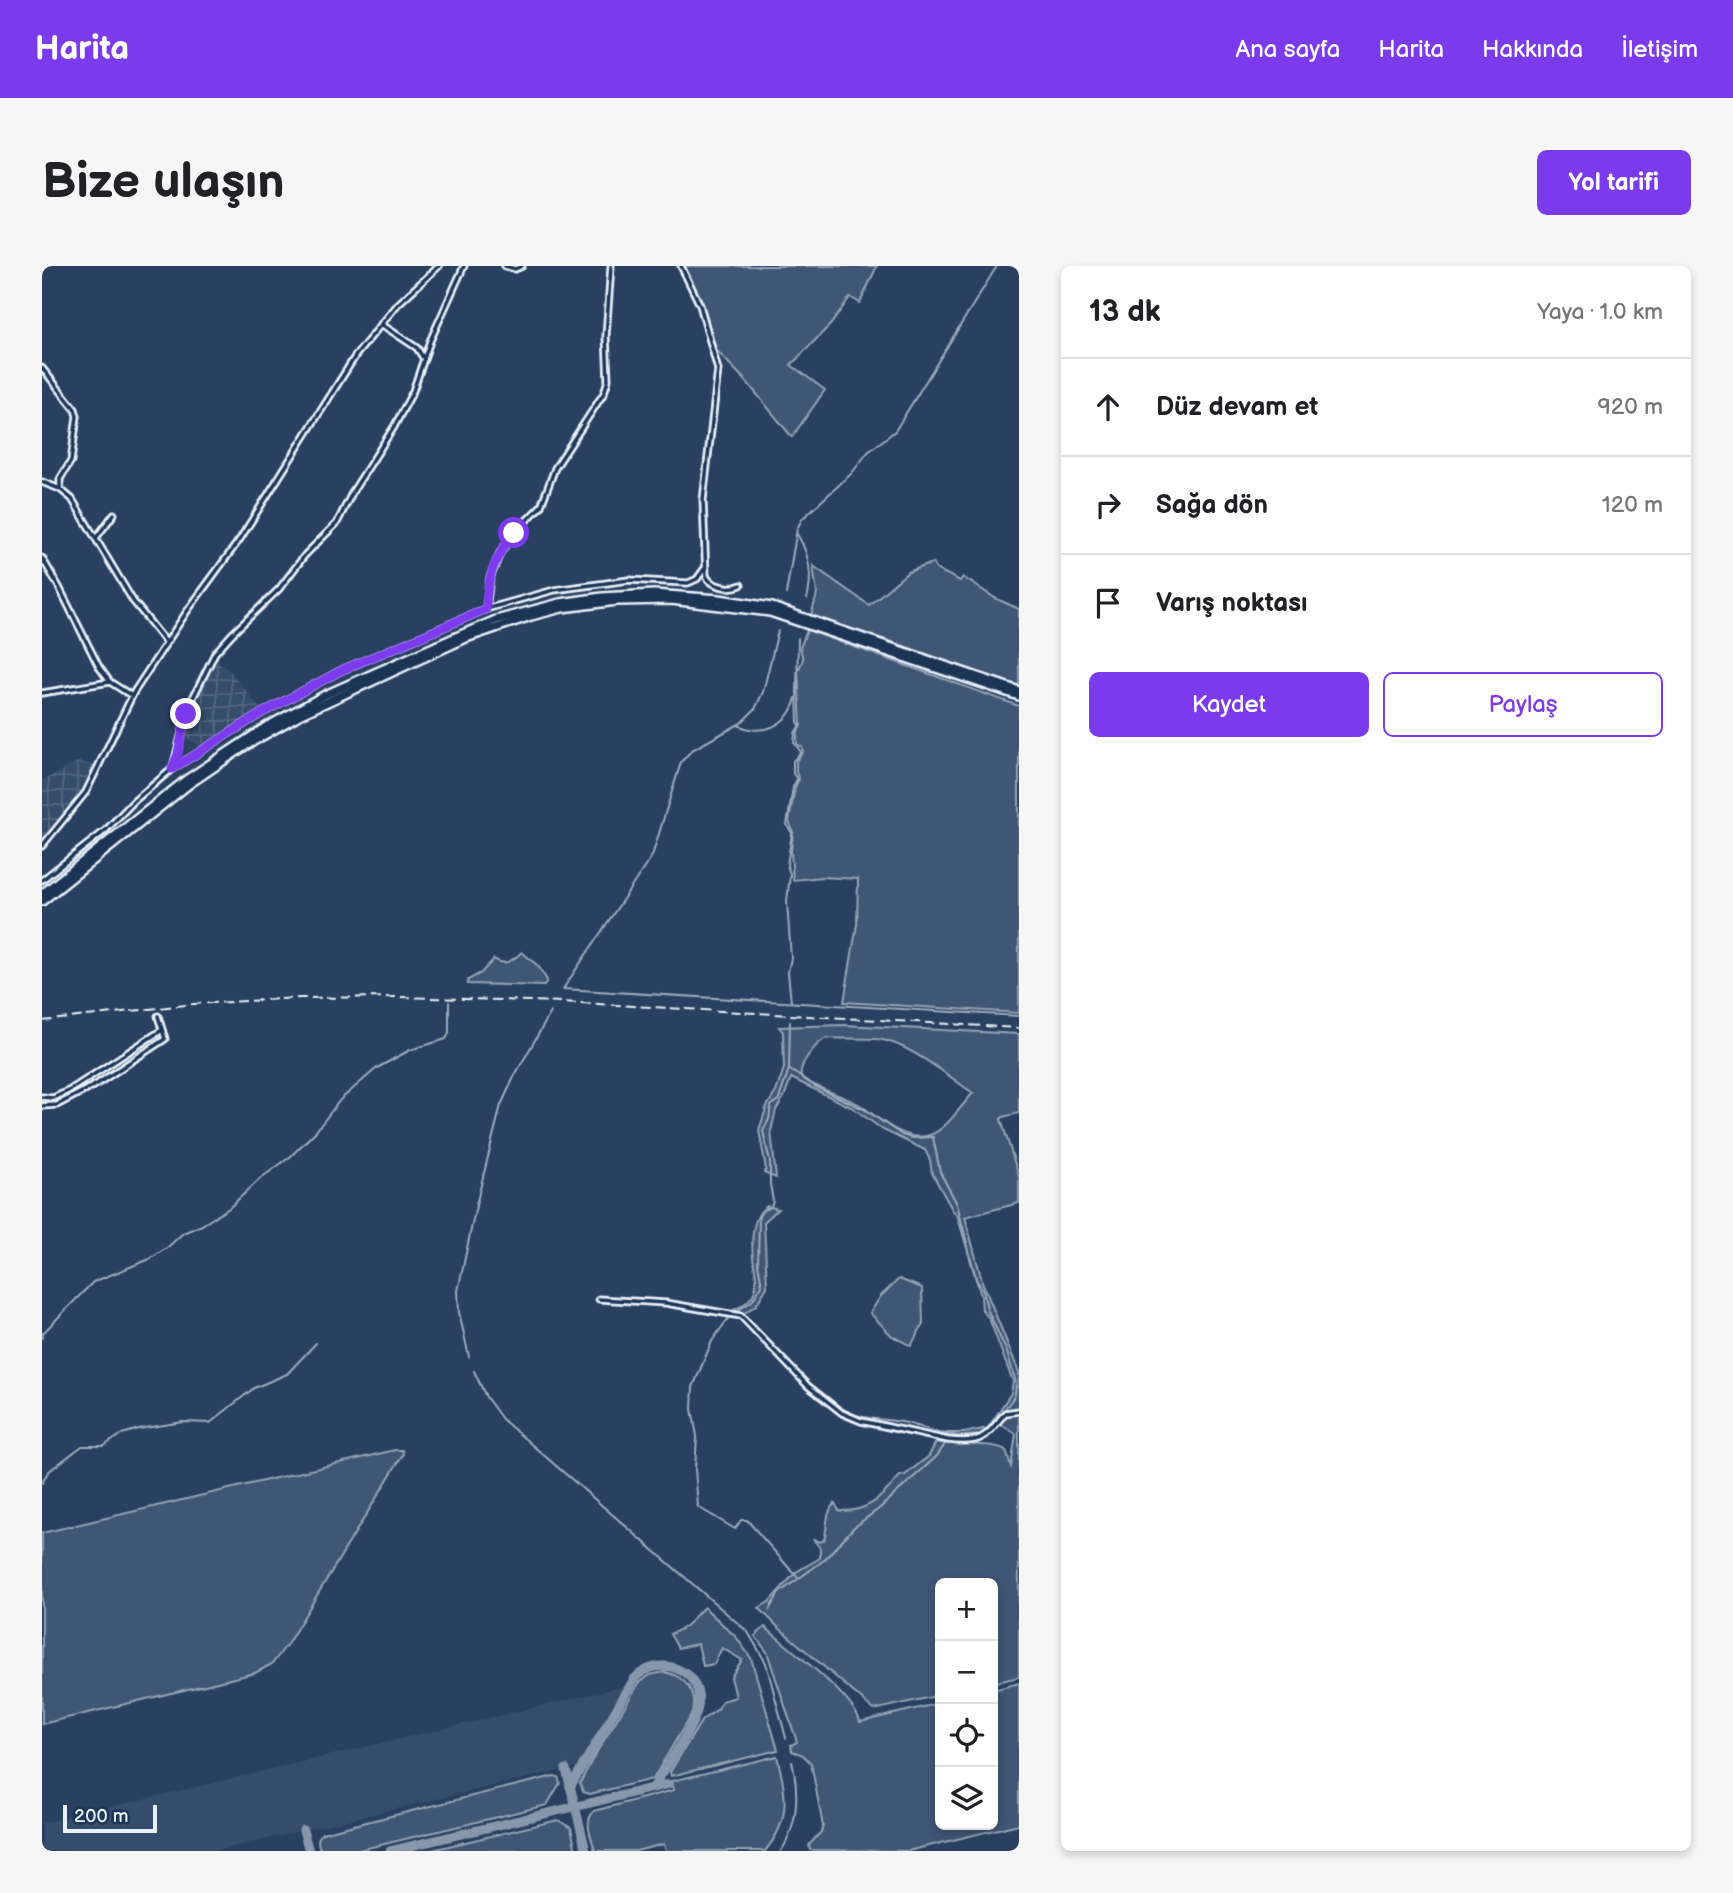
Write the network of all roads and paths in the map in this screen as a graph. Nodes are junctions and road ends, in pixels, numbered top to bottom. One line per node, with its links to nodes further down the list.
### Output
1 (439, 266): 7 (street)
2 (464, 266): 8 (street)
3 (505, 266): 4 (street)
4 (522, 266)
5 (611, 266): 17 (street)
6 (681, 266): 15 (street)
7 (381, 324): 8 (street); 19 (street)
8 (425, 360): 26 (street)
9 (42, 368): 11 (street)
10 (42, 482): 11 (street)
11 (60, 489): 13 (street)
12 (114, 514): 13 (street)
13 (96, 538): 19 (street)
14 (42, 558): 21 (street)
15 (705, 568): 16 (street); 17 (street)
16 (741, 585)
17 (486, 609): 26 (street)
18 (771, 609): 20 (highway); 29 (highway); 30 (highway)
19 (166, 642): 24 (street)
20 (973, 678): 22 (highway); 25 (highway)
21 (110, 682): 23 (street); 24 (street)
22 (1019, 691)
23 (42, 694)
24 (132, 696): 27 (street)
25 (1019, 696)
26 (172, 769): 28 (street)
27 (42, 846)
28 (42, 880)
29 (42, 894)
30 (42, 901)
31 (158, 1016): 32 (street)
32 (162, 1030): 33 (street); 34 (street)
33 (42, 1097)
34 (42, 1106)
35 (599, 1298): 36 (street)
36 (1019, 1411)

